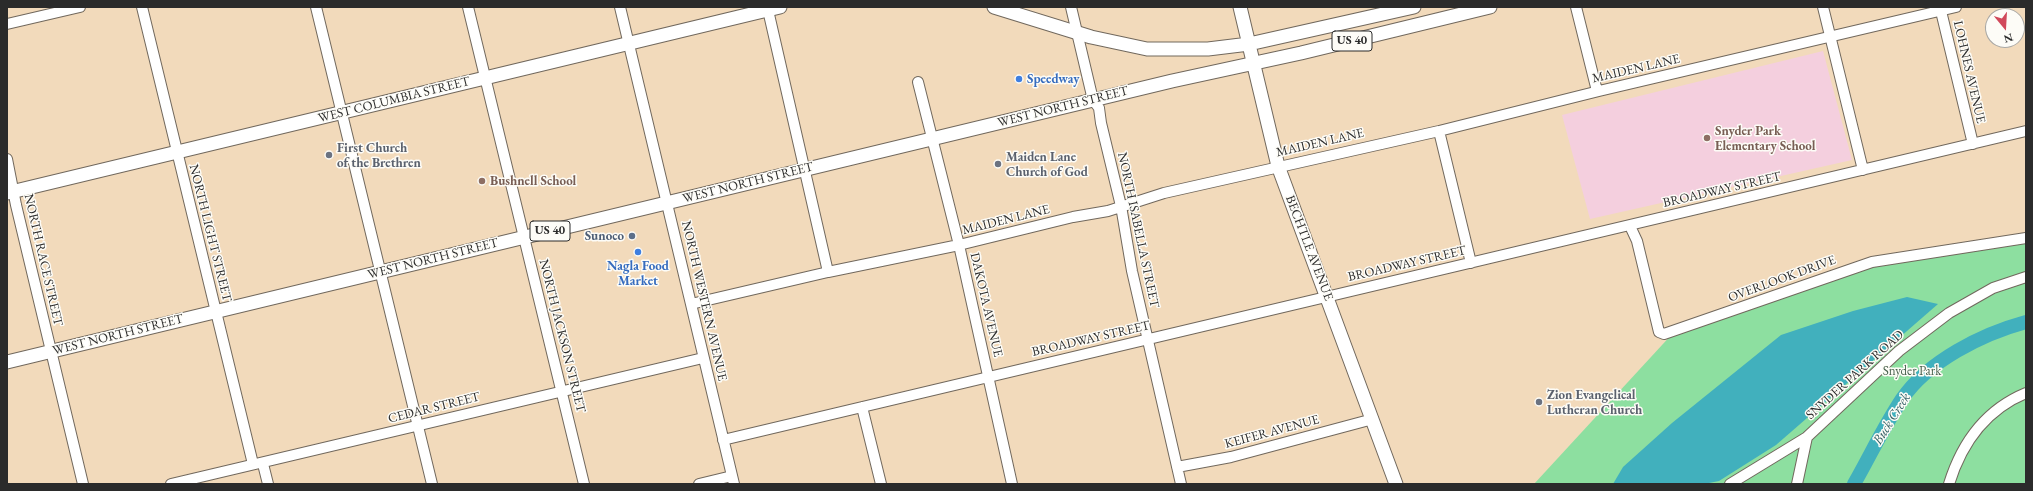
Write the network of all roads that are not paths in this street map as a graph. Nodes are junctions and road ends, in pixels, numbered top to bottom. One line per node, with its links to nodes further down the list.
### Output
1 (80, 7): 16 (street)
2 (142, 7): 31 (street, NORTH LIGHT STREET)
3 (316, 7): 26 (street)
4 (468, 7): 22 (street, NORTH JACKSON STREET)
5 (620, 7): 19 (street, NORTH WESTERN AVENUE)
6 (994, 7): 17 (main road, US 40)
7 (1071, 7): 17 (street, NORTH ISABELLA STREET)
8 (1240, 7): 20 (main road, BECHTLE AVENUE)
9 (1414, 7): 20 (main road, US 40)
10 (1490, 7): 21 (main road, WEST NORTH STREET / US 40)
11 (1576, 7): 24 (street)
12 (1823, 7): 18 (street)
13 (1956, 7): 15 (street, MAIDEN LANE)
14 (774, 8): 19 (main road, WEST COLUMBIA STREET); 34 (street)
15 (1940, 9): 18 (street, MAIDEN LANE); 30 (street, LOHNES AVENUE)
16 (7, 24)
17 (1077, 33): 20 (main road, US 40); 25 (street, NORTH ISABELLA STREET)
18 (1830, 37): 24 (street, MAIDEN LANE); 35 (street)
19 (629, 43): 22 (main road, WEST COLUMBIA STREET); 37 (street, NORTH WESTERN AVENUE)
20 (1249, 44): 21 (main road, BECHTLE AVENUE)
21 (1252, 64): 25 (main road, WEST NORTH STREET / US 40); 33 (main road, BECHTLE AVENUE)
22 (486, 78): 26 (main road, WEST COLUMBIA STREET); 40 (street, NORTH JACKSON STREET)
23 (918, 82): 29 (street, DAKOTA AVENUE)
24 (1597, 91): 27 (street, MAIDEN LANE)
25 (1093, 100): 29 (main road, WEST NORTH STREET / US 40); 38 (street, NORTH ISABELLA STREET)
26 (342, 113): 31 (main road, WEST COLUMBIA STREET); 44 (street)
27 (1439, 131): 33 (street, MAIDEN LANE); 43 (street)
28 (2026, 131): 30 (street, BROADWAY STREET)
29 (932, 139): 34 (main road, WEST NORTH STREET / US 40); 42 (street, DAKOTA AVENUE)
30 (1973, 144): 35 (street, BROADWAY STREET)
31 (177, 152): 36 (main road, WEST COLUMBIA STREET); 49 (street, NORTH LIGHT STREET)
32 (7, 159): 36 (street, NORTH RACE STREET)
33 (1278, 166): 38 (street, MAIDEN LANE); 47 (main road, BECHTLE AVENUE)
34 (804, 170): 37 (main road, WEST NORTH STREET / US 40); 45 (street)
35 (1863, 170): 39 (street, BROADWAY STREET)
36 (10, 192): 51 (street, NORTH RACE STREET)
37 (667, 203): 40 (main road, WEST NORTH STREET / US 40); 48 (street, NORTH WESTERN AVENUE)
38 (1121, 206): 42 (street, MAIDEN LANE); 50 (street, NORTH ISABELLA STREET)
39 (1630, 226): 41 (street, OVERLOOK DRIVE); 43 (street, BROADWAY STREET)
40 (524, 237): 44 (main road, WEST NORTH STREET / US 40); 55 (street, NORTH JACKSON STREET)
41 (2026, 238)
42 (959, 245): 45 (street, MAIDEN LANE); 54 (street, DAKOTA AVENUE)
43 (1471, 263): 47 (street, BROADWAY STREET)
44 (381, 272): 49 (main road, WEST NORTH STREET / US 40); 59 (street)
45 (828, 272): 48 (street, MAIDEN LANE)
46 (2026, 277): 60 (street, SNYDER PARK ROAD)
47 (1327, 296): 50 (street, BROADWAY STREET); 58 (main road, BECHTLE AVENUE)
48 (691, 304): 52 (street, NORTH WESTERN AVENUE)
49 (216, 311): 51 (main road, WEST NORTH STREET / US 40); 62 (street, NORTH LIGHT STREET)
50 (1147, 339): 54 (street, BROADWAY STREET); 63 (street, NORTH ISABELLA STREET)
51 (51, 351): 53 (main road, WEST NORTH STREET / US 40); 65 (street, NORTH RACE STREET)
52 (703, 358): 55 (street, CEDAR STREET); 61 (street, NORTH WESTERN AVENUE)
53 (7, 362)
54 (989, 377): 57 (street, BROADWAY STREET); 72 (street, DAKOTA AVENUE)
55 (562, 391): 59 (street, CEDAR STREET); 69 (street, NORTH JACKSON STREET)
56 (2026, 393): 77 (street)
57 (862, 407): 61 (street, BROADWAY STREET); 71 (street)
58 (1373, 419): 63 (street, KEIFER AVENUE); 74 (main road, BECHTLE AVENUE)
59 (418, 426): 62 (street, CEDAR STREET); 68 (street)
60 (1807, 437): 75 (street, SNYDER PARK ROAD); 76 (street, SNYDER PARK ROAD)
61 (723, 440): 64 (street, NORTH WESTERN AVENUE)
62 (258, 464): 66 (street, CEDAR STREET); 67 (street, NORTH LIGHT STREET)
63 (1177, 467): 73 (street, NORTH ISABELLA STREET)
64 (733, 480): 70 (street)
65 (83, 484)
66 (171, 484)
67 (268, 484)
68 (432, 484)
69 (584, 484)
70 (698, 484)
71 (881, 484)
72 (1012, 484)
73 (1181, 484)
74 (1396, 484)
75 (1730, 484)
76 (1797, 484)
77 (1949, 484)

